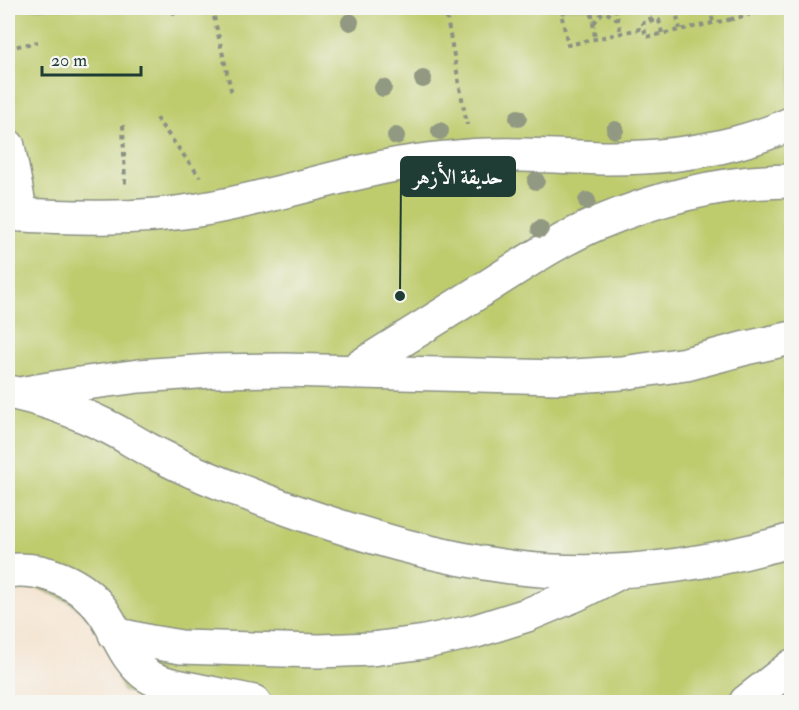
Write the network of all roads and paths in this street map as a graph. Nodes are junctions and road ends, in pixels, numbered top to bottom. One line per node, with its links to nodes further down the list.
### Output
1 (200, 8): 17 (path)
2 (212, 8): 31 (path)
3 (445, 8): 37 (path)
4 (531, 8): 5 (path)
5 (538, 8)
6 (560, 8): 18 (path)
7 (591, 8): 15 (path); 23 (path)
8 (615, 8): 20 (path)
9 (648, 8): 21 (path)
10 (675, 8): 11 (path); 25 (path)
11 (683, 8)
12 (710, 8): 22 (path)
13 (730, 8): 19 (path)
14 (747, 8): 19 (path)
15 (576, 9): 18 (path)
16 (603, 9): 20 (path); 23 (path)
17 (172, 13)
18 (561, 14): 28 (path)
19 (732, 18): 22 (path)
20 (618, 19): 26 (path)
21 (651, 22): 24 (path); 27 (path)
22 (713, 22): 25 (path)
23 (593, 23): 28 (path)
24 (644, 28): 26 (path); 27 (path)
25 (680, 29): 27 (path)
26 (621, 33): 28 (path)
27 (662, 33)
28 (596, 39)
29 (38, 42): 30 (path)
30 (8, 48)
31 (232, 94)
32 (156, 118): 40 (path)
33 (792, 123): 36 (lane)
34 (123, 125): 42 (path)
35 (8, 146): 41 (lane)
36 (703, 151): 37 (lane); 39 (lane)
37 (472, 155): 40 (lane)
38 (792, 181): 39 (lane)
39 (708, 189): 44 (lane)
40 (222, 206): 42 (lane)
41 (14, 215): 42 (lane)
42 (126, 216)
43 (792, 338): 44 (lane)
44 (351, 372): 45 (lane)
45 (14, 393): 47 (lane)
46 (792, 540): 47 (lane)
47 (622, 570): 49 (lane)
48 (8, 572): 49 (lane)
49 (115, 634): 51 (lane)
50 (792, 666): 52 (lane)
51 (254, 702)
52 (746, 702)

